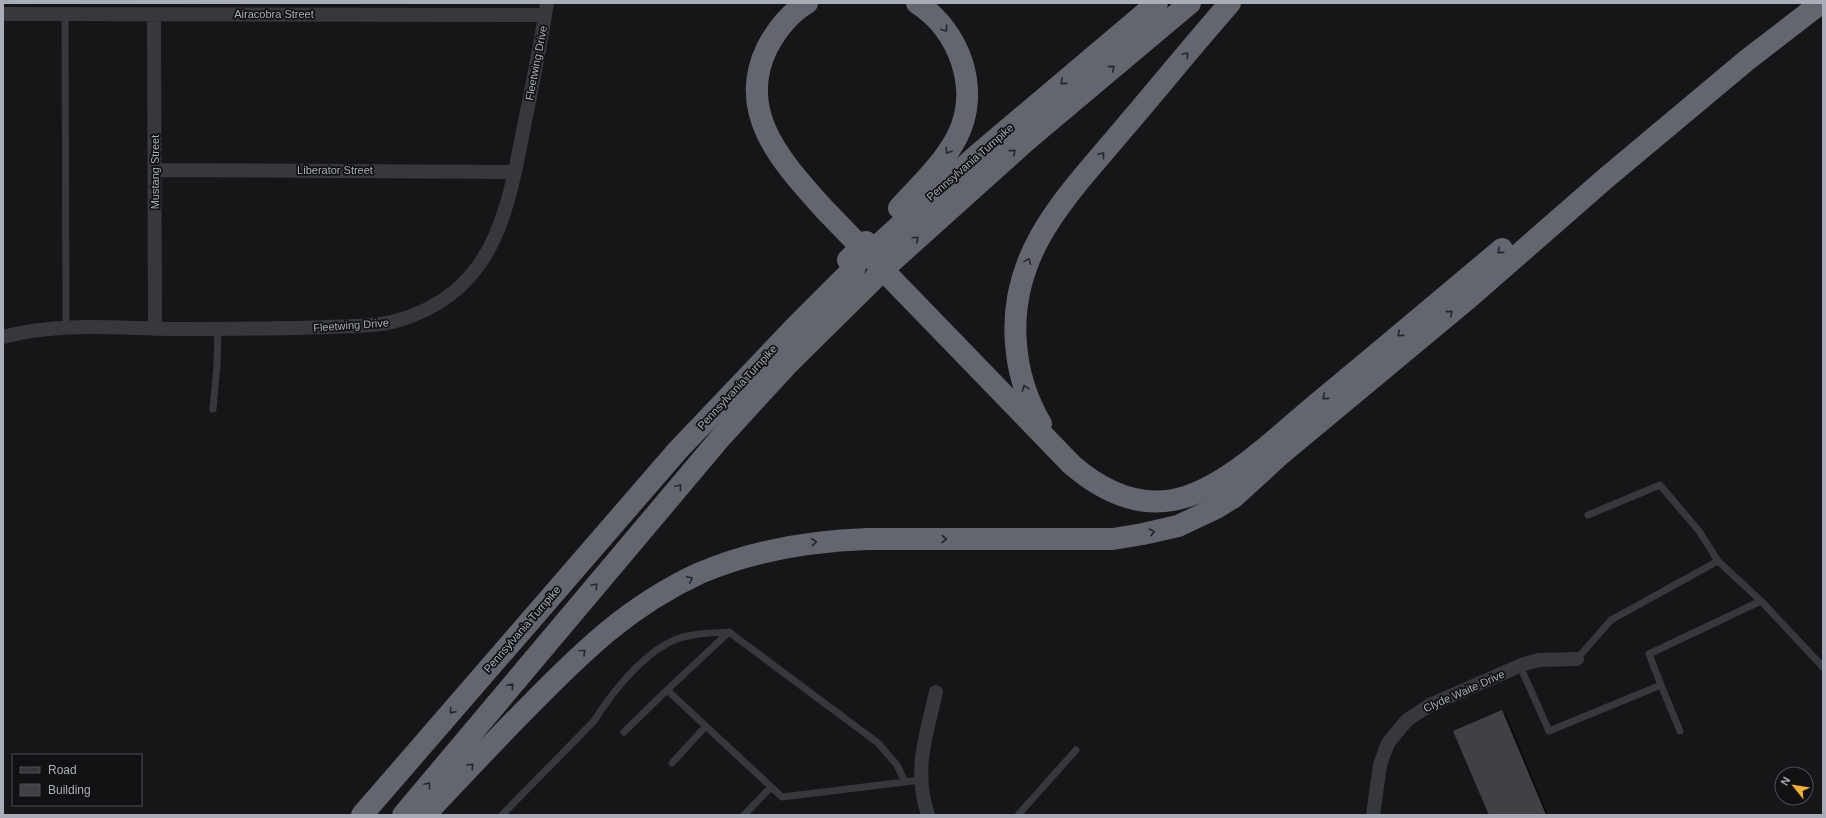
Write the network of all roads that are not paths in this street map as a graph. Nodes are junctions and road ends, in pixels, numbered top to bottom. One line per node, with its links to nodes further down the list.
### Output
1 (787, 3): 23 (highway)
2 (807, 3): 22 (highway)
3 (917, 3): 15 (highway, one-way to 15)
4 (1157, 3): 15 (highway, Pennsylvania Turnpike, one-way to 15)
5 (1190, 3): 15 (highway, Pennsylvania Turnpike, one-way to 5)
6 (1230, 3): 22 (highway, one-way to 6)
7 (1799, 3): 22 (highway, one-way to 22)
8 (1821, 3): 23 (highway, one-way to 8)
9 (546, 9): 12 (street, Airacobra Street); 14 (street, Fleetwing Drive)
10 (3, 14): 11 (street, Airacobra Street)
11 (65, 15): 12 (street, Airacobra Street); 17 (lane)
12 (154, 15): 13 (street, Mustang Street)
13 (155, 170): 14 (street, Liberator Street); 18 (street, Mustang Street)
14 (515, 172): 19 (street, Fleetwing Drive)
15 (875, 253): 16 (highway, Pennsylvania Turnpike, bridge); 16 (highway, bridge)
16 (857, 270): 42 (highway, Pennsylvania Turnpike, one-way to 42); 43 (highway, Pennsylvania Turnpike, one-way to 16)
17 (66, 327): 18 (street, Fleetwing Drive); 20 (street, Fleetwing Drive)
18 (155, 329): 19 (street, Fleetwing Drive)
19 (218, 329): 21 (lane)
20 (3, 337)
21 (214, 409)
22 (1055, 448)
23 (1281, 454): 44 (highway, one-way to 23)
24 (1588, 515): 25 (lane)
25 (1718, 561): 26 (lane); 28 (lane)
26 (1761, 601): 30 (lane); 31 (lane)
27 (729, 632): 32 (lane); 40 (lane); 45 (lane)
28 (1577, 659): 29 (street, Clyde Waite Drive)
29 (1520, 666): 31 (lane); 49 (street, Clyde Waite Drive)
30 (1823, 667)
31 (1661, 685): 35 (lane)
32 (667, 690): 34 (lane); 36 (lane)
33 (936, 692): 39 (street)
34 (705, 727): 38 (lane); 41 (lane)
35 (1680, 730)
36 (624, 732)
37 (1076, 750): 48 (lane)
38 (672, 763)
39 (920, 780): 40 (lane); 47 (street)
40 (905, 782): 41 (lane)
41 (771, 787): 46 (lane)
42 (362, 815)
43 (403, 815)
44 (425, 815)
45 (502, 815)
46 (744, 815)
47 (928, 815)
48 (1018, 815)
49 (1373, 815)

